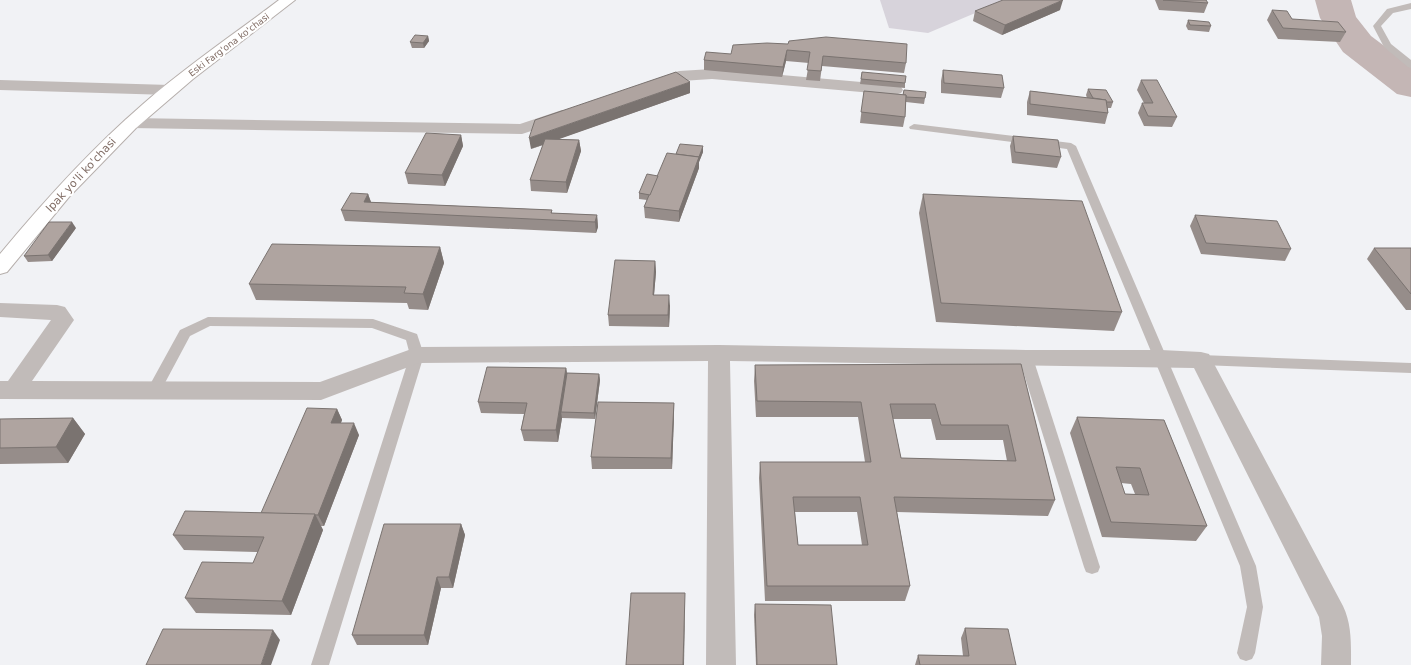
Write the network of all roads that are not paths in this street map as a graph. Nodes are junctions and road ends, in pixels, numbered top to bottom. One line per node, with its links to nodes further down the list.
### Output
1 (288, 0): 6 (main road, Eski Farg'ona ko'chasi)
2 (1411, 6): 3 (lane)
3 (1411, 65)
4 (0, 85): 6 (street)
5 (642, 88): 7 (street)
6 (170, 90): 9 (main road, Ipak yo'li ko'chasi)
7 (895, 90)
8 (574, 111): 9 (street)
9 (131, 123): 11 (main road, Ipak yo'li ko'chasi)
10 (914, 127): 16 (lane)
11 (0, 267)
12 (0, 310): 19 (street)
13 (719, 353): 14 (street); 15 (street); 24 (street)
14 (417, 354): 20 (street); 20 (lane); 23 (lane)
15 (1026, 358): 16 (street); 21 (lane)
16 (1162, 358): 17 (street); 22 (lane)
17 (1200, 360): 18 (lane); 25 (street)
18 (1411, 368)
19 (7, 390): 20 (street)
20 (154, 390)
21 (1092, 567)
22 (1246, 653)
23 (320, 665)
24 (721, 665)
25 (1336, 665)

